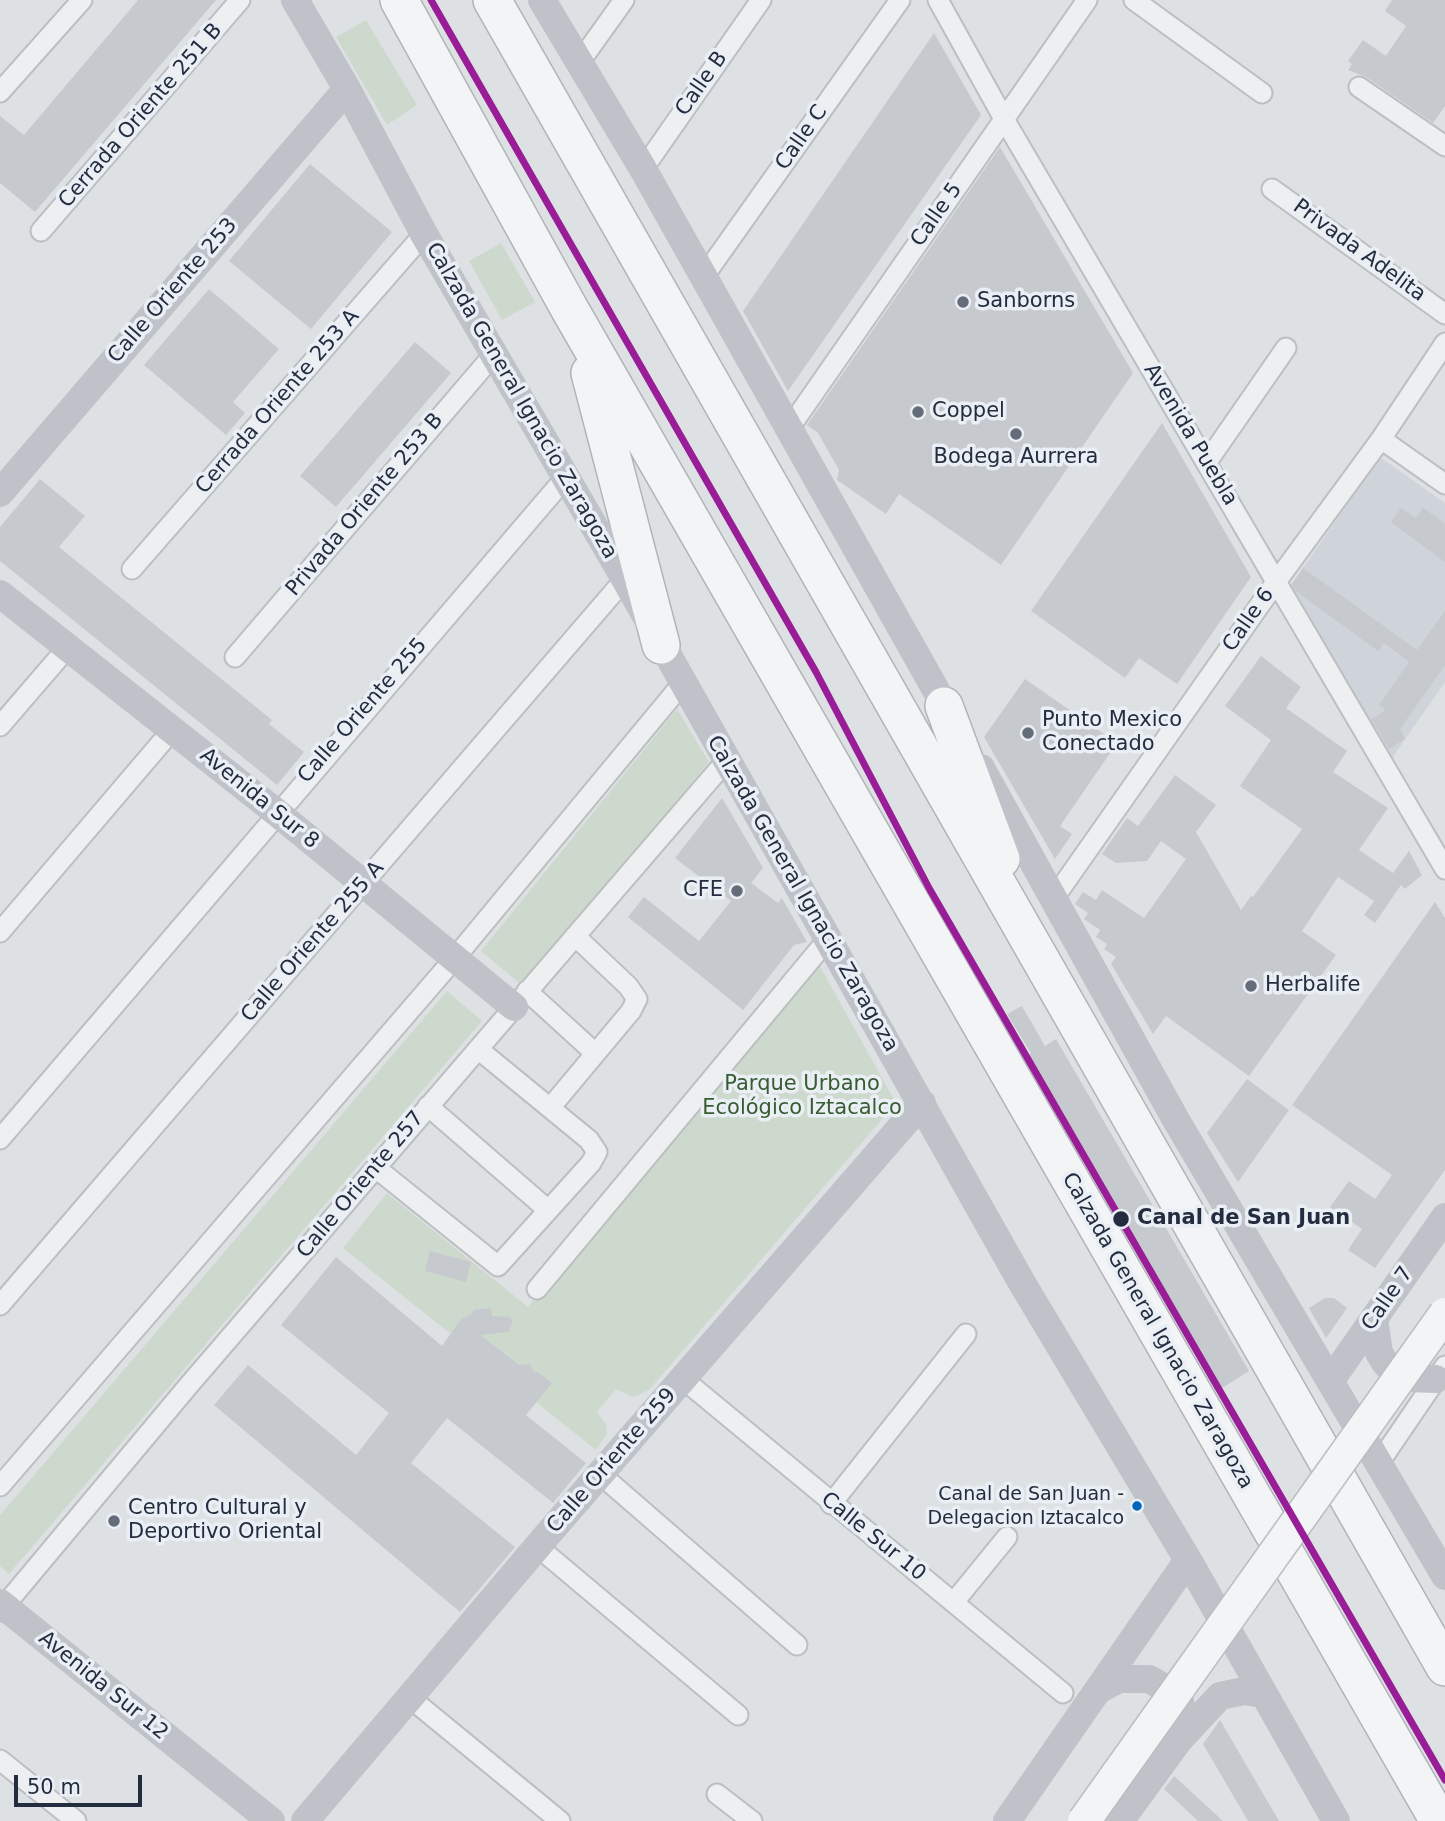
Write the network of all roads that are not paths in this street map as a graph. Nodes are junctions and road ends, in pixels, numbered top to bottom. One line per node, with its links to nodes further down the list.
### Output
1 (82, 0): 16 (street)
2 (240, 0): 22 (street, Cerrada Oriente 251 B)
3 (295, 0): 15 (main road, Calzada General Ignacio Zaragoza)
4 (492, 0): 52 (highway)
5 (542, 0): 13 (main road)
6 (624, 0): 13 (street)
7 (761, 0): 20 (street, Calle B)
8 (900, 0): 24 (street, Calle C)
9 (938, 0): 18 (street, Avenida Puebla)
10 (1087, 0): 18 (street, Calle 5)
11 (1134, 0): 17 (street)
12 (399, 4): 25 (highway, Calzada General Ignacio Zaragoza)
13 (579, 63): 20 (main road)
14 (1359, 87): 19 (street)
15 (347, 89): 23 (main road, Calzada General Ignacio Zaragoza); 35 (main road, Calle Oriente 253)
16 (0, 92)
17 (1262, 93)
18 (1004, 119): 30 (street, Calle 5); 32 (street, Avenida Puebla)
19 (1445, 146)
20 (643, 169): 24 (main road)
21 (1272, 189): 26 (street, Privada Adelita)
22 (41, 231)
23 (424, 234): 29 (main road, Calzada General Ignacio Zaragoza); 36 (street, Cerrada Oriente 253 A)
24 (704, 276): 30 (main road)
25 (569, 308): 40 (highway); 104 (highway, Calzada General Ignacio Zaragoza)
26 (1445, 314)
27 (1445, 343): 31 (street, Calle 6)
28 (1286, 348): 32 (street)
29 (495, 353): 33 (main road, Calzada General Ignacio Zaragoza); 42 (street, Privada Oriente 253 B)
30 (788, 430): 44 (main road)
31 (1381, 439): 34 (street); 38 (street, Calle 6)
32 (1207, 462): 38 (street, Avenida Puebla)
33 (566, 477): 37 (main road, Calzada General Ignacio Zaragoza); 48 (street, Calle Oriente 255)
34 (1445, 484)
35 (0, 493)
36 (132, 569)
37 (625, 579): 40 (main road, Calzada General Ignacio Zaragoza); 50 (street, Calle Oriente 255 A)
38 (1276, 582): 49 (street, Avenida Puebla); 51 (street, Calle 6)
39 (0, 594): 41 (main road, Avenida Sur 8)
40 (661, 645): 43 (main road, Calzada General Ignacio Zaragoza)
41 (68, 647): 45 (street); 46 (main road, Avenida Sur 8)
42 (235, 657)
43 (682, 684): 47 (main road, Calzada General Ignacio Zaragoza); 56 (street)
44 (944, 706): 51 (main road); 52 (highway)
45 (0, 726)
46 (173, 729): 48 (main road, Avenida Sur 8); 53 (street)
47 (726, 761): 54 (street, Calle Oriente 257); 55 (main road, Calzada General Ignacio Zaragoza)
48 (276, 812): 50 (main road, Avenida Sur 8); 63 (street, Calle Oriente 255)
49 (1445, 869)
50 (363, 884): 56 (main road, Avenida Sur 8); 68 (street, Calle Oriente 255 A)
51 (1054, 898): 74 (main road)
52 (1013, 914): 86 (highway)
53 (0, 932)
54 (575, 936): 57 (street, Calle Oriente 257); 59 (street)
55 (828, 939): 60 (main road, Calzada General Ignacio Zaragoza); 67 (street)
56 (454, 958): 57 (main road, Avenida Sur 8); 77 (street)
57 (521, 999): 58 (street, Calle Oriente 257); 59 (street)
58 (478, 1049): 61 (street, Calle Oriente 257); 62 (street)
59 (595, 1053): 62 (street)
60 (922, 1104): 73 (main road, Calle Oriente 259); 81 (main road, Calzada General Ignacio Zaragoza)
61 (428, 1106): 64 (street, Calle Oriente 257); 65 (street)
62 (550, 1108): 65 (street)
63 (0, 1139)
64 (376, 1168): 65 (street); 84 (street, Calle Oriente 257)
65 (548, 1210)
66 (1445, 1217): 70 (main road, Calle 7)
67 (537, 1289)
68 (0, 1305)
69 (1445, 1314): 101 (main road, bridge)
70 (1374, 1319): 72 (main road); 74 (main road, Calle 7)
71 (966, 1334): 78 (street)
72 (1440, 1372): 75 (street)
73 (683, 1379): 76 (main road, Calle Oriente 259); 78 (street, Calle Sur 10)
74 (1331, 1380): 75 (main road)
75 (1378, 1463): 82 (main road)
76 (600, 1474): 80 (main road, Calle Oriente 259); 85 (street)
77 (0, 1486)
78 (831, 1504): 83 (street, Calle Sur 10)
79 (1007, 1537): 83 (street)
80 (538, 1547): 90 (main road, Calle Oriente 259); 91 (street)
81 (1188, 1560): 87 (main road); 89 (main road, Calzada General Ignacio Zaragoza)
82 (1445, 1576)
83 (954, 1602): 88 (street, Calle Sur 10)
84 (1, 1607): 96 (main road, Avenida Sur 12)
85 (797, 1645)
86 (1445, 1666)
87 (1100, 1689): 92 (main road); 100 (main road)
88 (1063, 1693)
89 (1263, 1694): 92 (main road); 103 (main road, Calzada General Ignacio Zaragoza)
90 (409, 1698): 97 (main road, Calle Oriente 259); 98 (street)
91 (738, 1715)
92 (1179, 1740): 102 (main road)
93 (0, 1760): 95 (street)
94 (717, 1794): 99 (street)
95 (76, 1821)
96 (271, 1821)
97 (305, 1821)
98 (560, 1821)
99 (752, 1821)
100 (1007, 1821)
101 (1084, 1821)
102 (1120, 1821)
103 (1336, 1821)
104 (1439, 1821)

